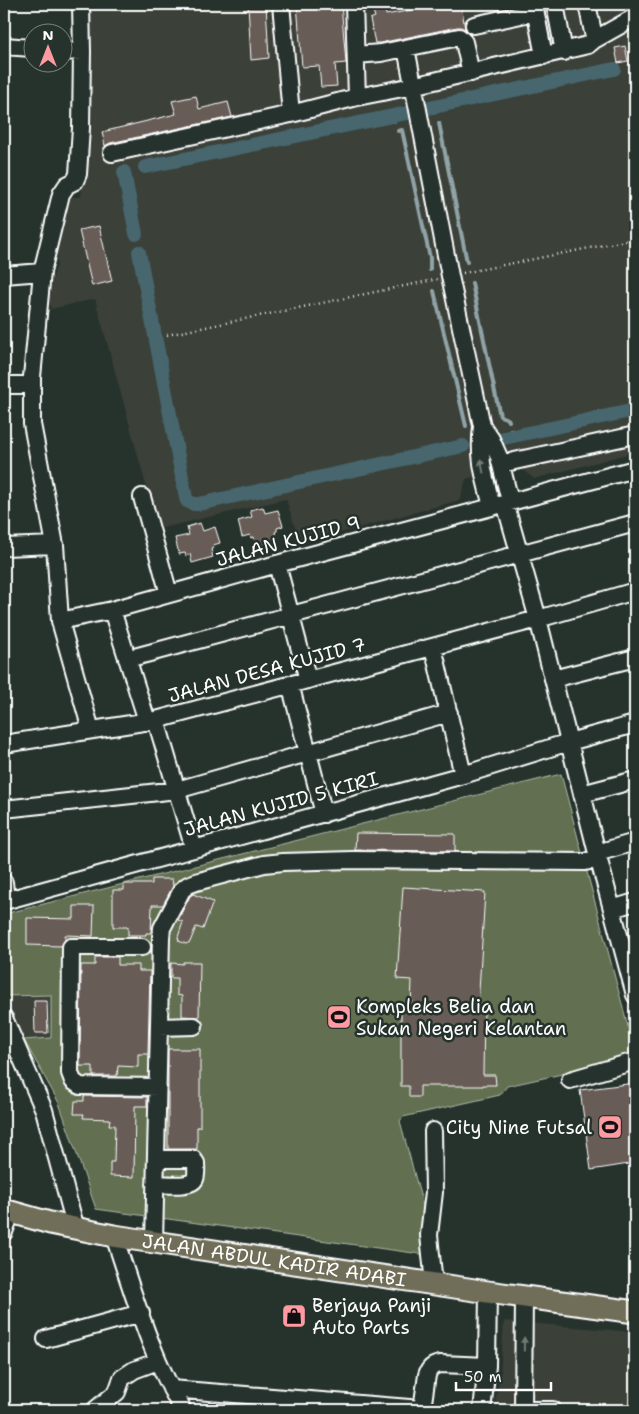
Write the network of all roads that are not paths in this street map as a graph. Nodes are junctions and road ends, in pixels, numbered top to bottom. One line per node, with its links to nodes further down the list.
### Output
1 (81, 4): 14 (street)
2 (281, 4): 21 (street)
3 (354, 4): 16 (street)
4 (555, 4): 15 (street)
5 (586, 4): 9 (street)
6 (535, 8): 8 (street); 17 (street)
7 (635, 17): 9 (street)
8 (474, 25)
9 (594, 40): 15 (street)
10 (4, 46): 11 (street)
11 (22, 47)
12 (406, 48): 16 (street); 18 (street); 19 (street)
13 (72, 52): 14 (street)
14 (82, 52): 23 (street)
15 (564, 52): 17 (street)
16 (356, 55): 20 (street)
17 (544, 56): 18 (street)
18 (471, 73): 19 (street)
19 (413, 86): 20 (street); 27 (street)
20 (357, 97): 21 (street)
21 (291, 114): 22 (street)
22 (112, 153)
23 (42, 272): 24 (street); 26 (street)
24 (4, 275)
25 (4, 385): 26 (street)
26 (32, 385): 34 (street)
27 (482, 426): 29 (street); 32 (street, one-way to 27)
28 (635, 435): 29 (street)
29 (500, 464): 32 (street)
30 (635, 469): 32 (street, JALAN KUJID 9)
31 (142, 497): 39 (street)
32 (502, 503): 36 (street); 37 (street, JALAN KUJID 9)
33 (635, 523): 36 (street)
34 (55, 545): 35 (street); 43 (street)
35 (4, 547)
36 (519, 554): 41 (street); 42 (street)
37 (277, 564): 39 (street, JALAN KUJID 9); 41 (street)
38 (635, 591): 42 (street, JALAN DESA KUJID 7)
39 (169, 594): 40 (street, JALAN KUJID 9)
40 (112, 610): 43 (street, JALAN KUJID 9); 46 (street)
41 (291, 616): 46 (street); 48 (street)
42 (538, 619): 44 (street, JALAN DESA KUJID 7); 47 (street)
43 (60, 621): 53 (street)
44 (433, 647): 48 (street, JALAN DESA KUJID 7); 50 (street)
45 (635, 658): 47 (street)
46 (127, 659): 51 (street)
47 (552, 679): 54 (street)
48 (308, 680): 49 (street, JALAN DESA KUJID 7)
49 (290, 684): 51 (street, JALAN DESA KUJID 7); 56 (street)
50 (448, 713): 56 (street); 57 (street)
51 (152, 720): 53 (street, JALAN DESA KUJID 7); 59 (street)
52 (635, 724): 54 (street, JALAN KUJID 5 KIRI)
53 (91, 730): 55 (street, JALAN DESA KUJID 7)
54 (568, 742): 57 (street, JALAN KUJID 5 KIRI); 60 (street)
55 (4, 744)
56 (308, 752): 59 (street); 62 (street)
57 (464, 775): 62 (street, JALAN KUJID 5 KIRI)
58 (635, 780): 60 (street)
59 (177, 790): 61 (street); 64 (street)
60 (582, 794): 65 (street)
61 (4, 808)
62 (324, 814): 64 (street, JALAN KUJID 5 KIRI)
63 (635, 842): 65 (street)
64 (194, 849): 67 (street, JALAN KUJID 5 KIRI)
65 (597, 856): 69 (street); 74 (street)
66 (4, 882): 67 (street)
67 (5, 901)
68 (635, 902): 69 (street)
69 (612, 909): 71 (street)
70 (142, 947): 78 (street)
71 (631, 964): 72 (street)
72 (635, 995)
73 (4, 1018): 83 (street)
74 (159, 1026): 75 (street); 78 (street)
75 (194, 1026)
76 (635, 1061): 77 (street)
77 (570, 1080)
78 (158, 1088): 80 (street)
79 (433, 1132): 86 (street)
80 (156, 1159): 81 (street); 81 (street)
81 (155, 1184): 85 (street)
82 (6, 1218): 83 (main road, JALAN ABDUL KADIR ADABI)
83 (76, 1229): 84 (main road, JALAN ABDUL KADIR ADABI)
84 (114, 1236): 85 (main road, JALAN ABDUL KADIR ADABI); 90 (street)
85 (154, 1242): 86 (main road, JALAN ABDUL KADIR ADABI)
86 (434, 1284): 87 (main road, JALAN ABDUL KADIR ADABI)
87 (488, 1292): 88 (main road, JALAN ABDUL KADIR ADABI); 93 (street)
88 (524, 1297): 89 (main road, JALAN ABDUL KADIR ADABI); 99 (street, one-way to 88)
89 (635, 1312)
90 (141, 1313): 91 (street); 92 (street)
91 (46, 1339)
92 (158, 1361): 94 (street); 95 (street)
93 (487, 1366): 97 (street); 98 (street)
94 (170, 1389): 96 (street); 97 (street)
95 (95, 1410)
96 (183, 1410)
97 (422, 1410)
98 (482, 1410)
99 (523, 1410): 100 (street)
100 (553, 1410)

